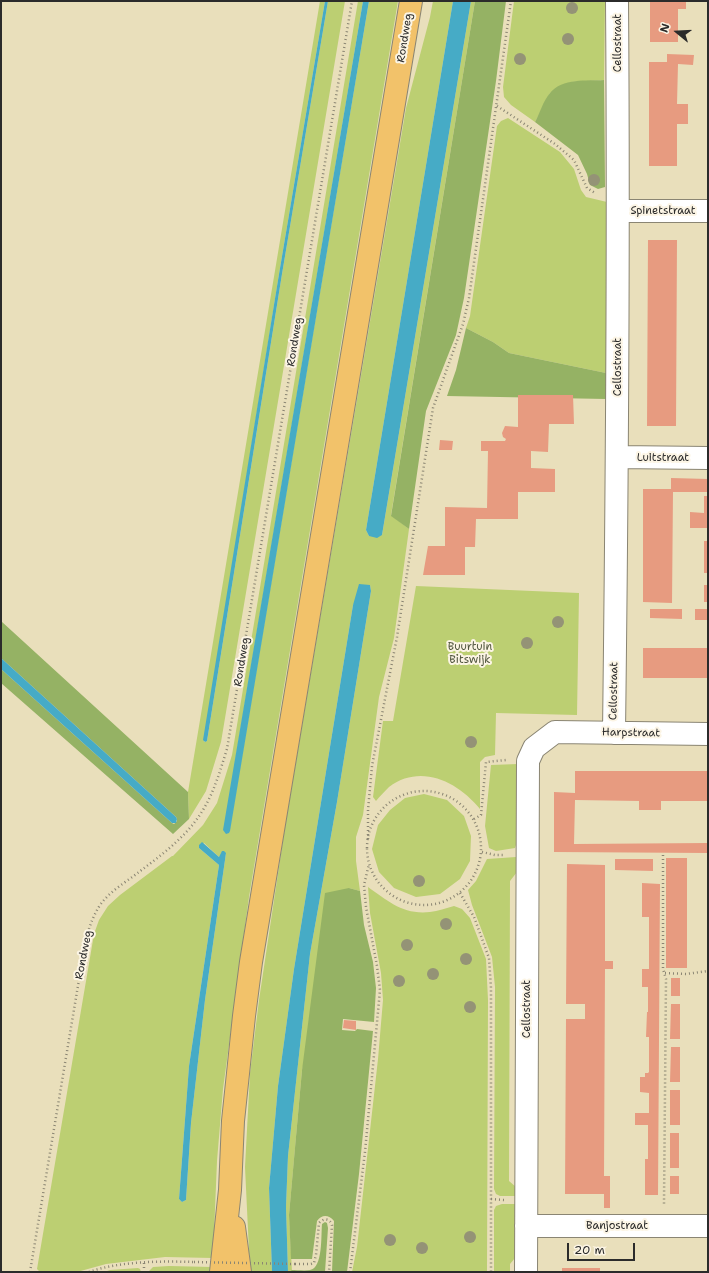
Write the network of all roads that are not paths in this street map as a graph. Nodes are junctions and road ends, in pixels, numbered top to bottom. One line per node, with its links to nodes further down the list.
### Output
1 (411, 1): 10 (main road, Rondweg)
2 (617, 1): 3 (street, Cellostraat)
3 (618, 203): 4 (street, Spinetstraat); 5 (street, Cellostraat)
4 (708, 211)
5 (617, 457): 6 (street, Luitstraat); 7 (street, Cellostraat)
6 (708, 458)
7 (614, 733): 8 (street, Harpstraat); 9 (street, Harpstraat)
8 (708, 734)
9 (528, 760): 11 (street, Cellostraat)
10 (230, 1190): 13 (main road, Rondweg); 14 (main road, Rondweg)
11 (526, 1226): 12 (street, Banjostraat); 15 (street, Cellostraat)
12 (708, 1226)
13 (221, 1272)
14 (240, 1272)
15 (526, 1272)

